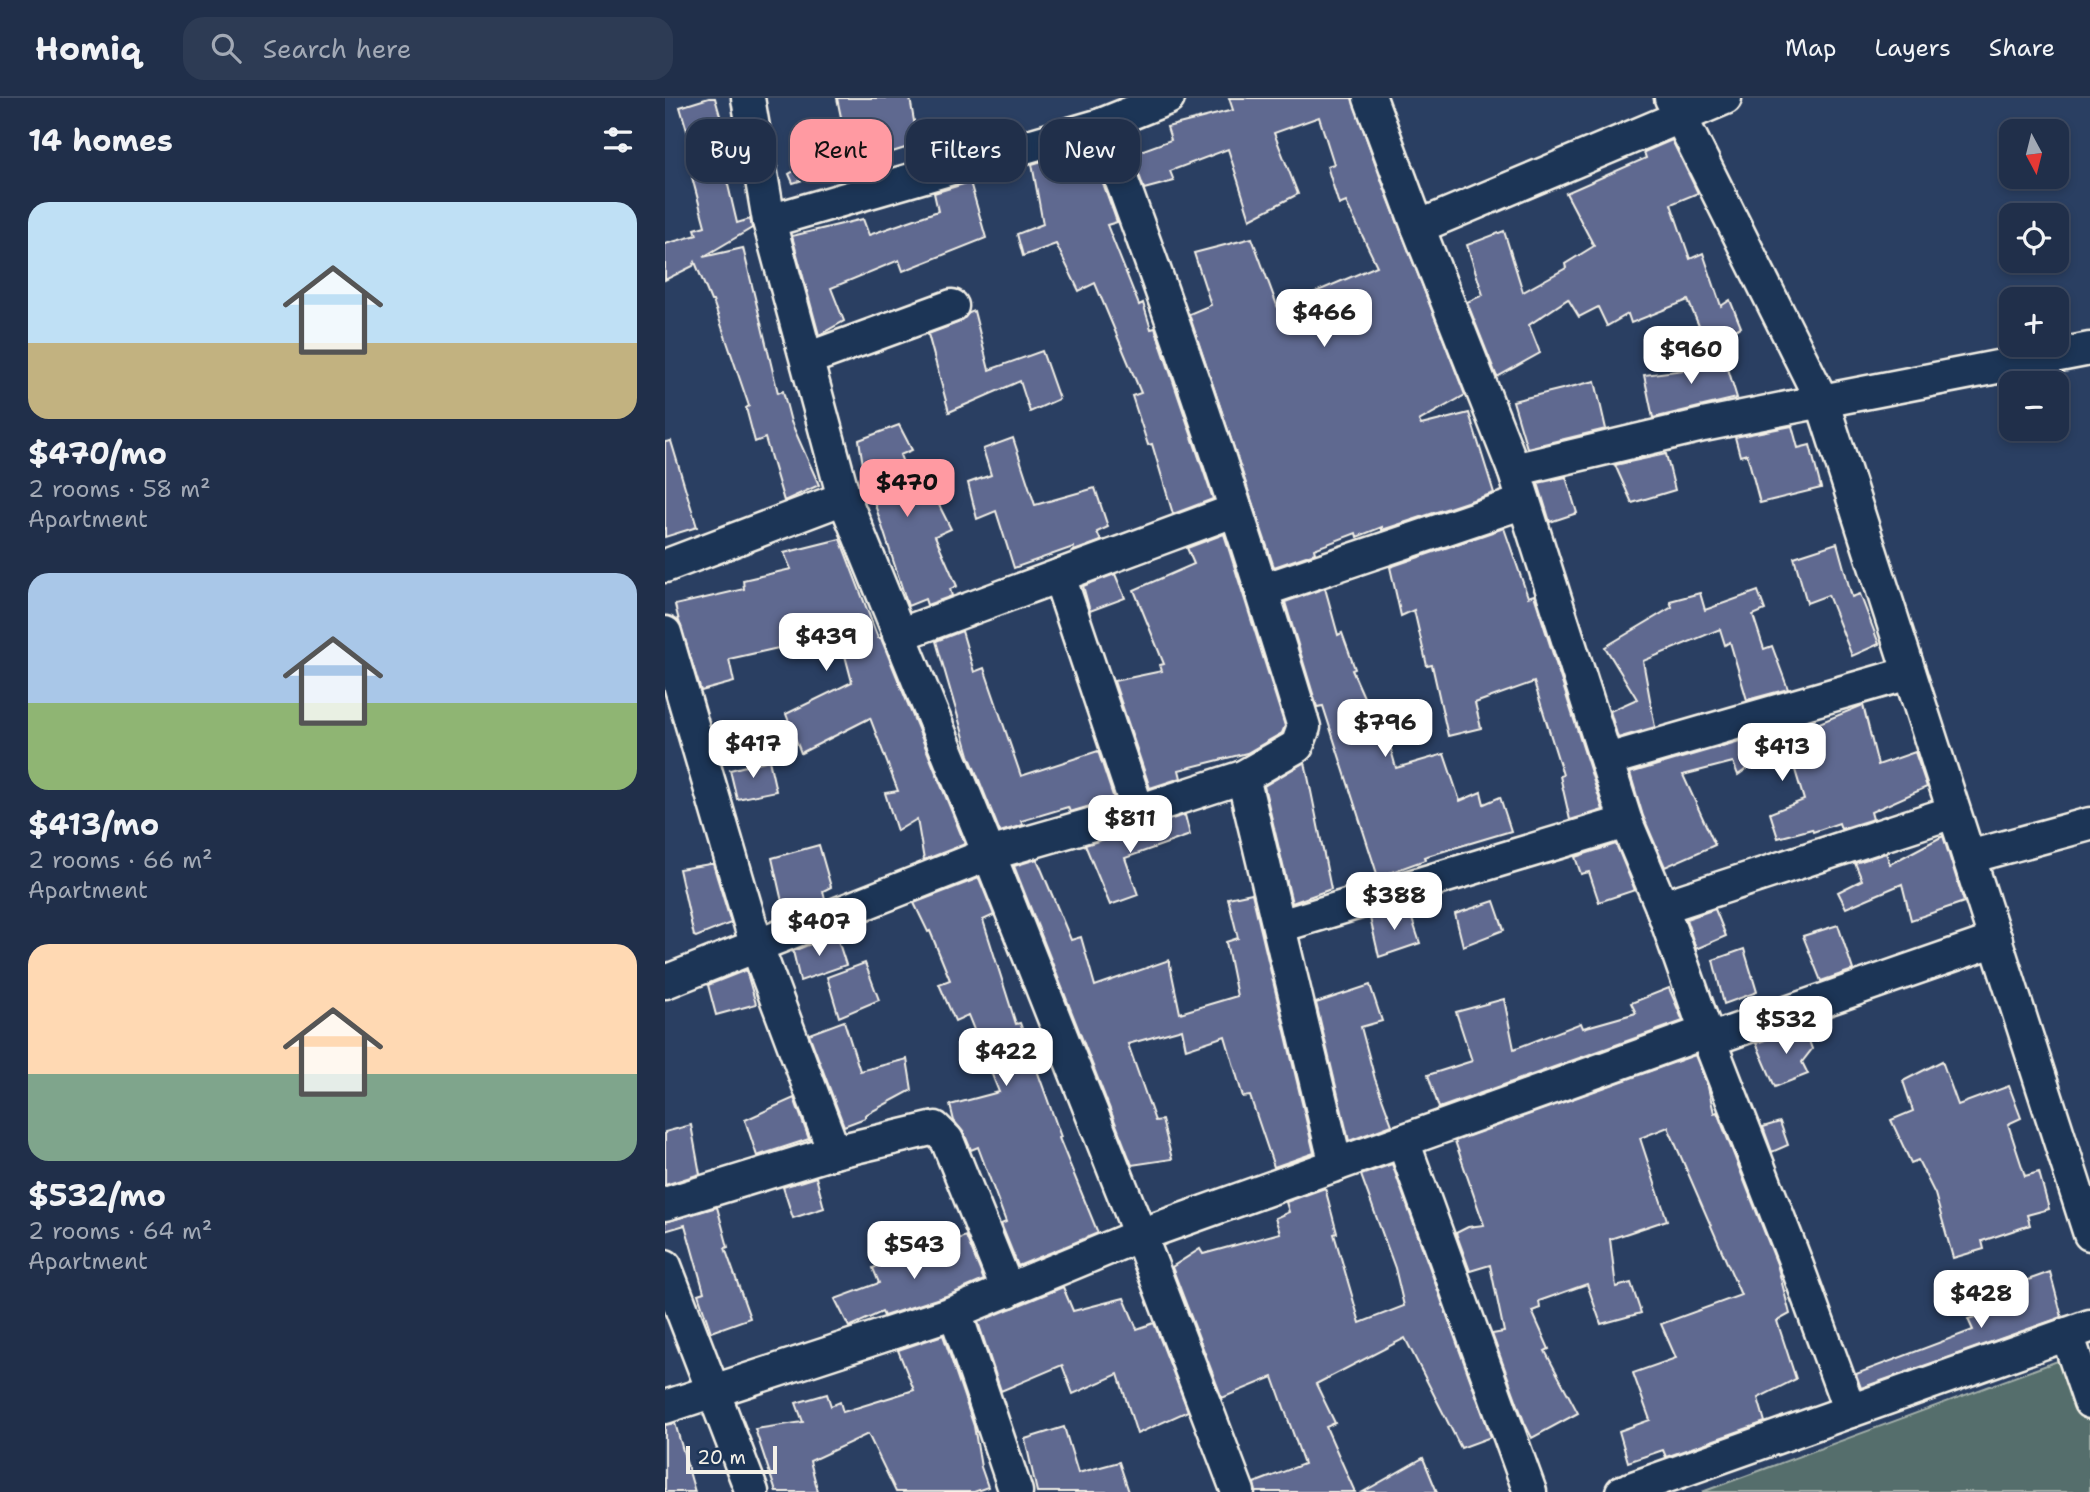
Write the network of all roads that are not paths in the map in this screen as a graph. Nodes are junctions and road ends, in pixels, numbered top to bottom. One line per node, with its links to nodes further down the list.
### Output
1 (748, 98): 9 (street)
2 (1168, 98): 6 (street)
3 (1370, 98): 10 (street)
4 (1725, 98): 5 (street)
5 (1676, 107): 10 (street); 14 (street)
6 (1116, 119)
7 (1040, 143): 9 (street)
8 (1123, 182): 18 (street)
9 (769, 221): 13 (street)
10 (1418, 227): 15 (street)
11 (952, 306): 13 (street)
12 (2090, 349): 14 (street)
13 (807, 359): 16 (street)
14 (1822, 401): 15 (street); 24 (street)
15 (1514, 471): 17 (street)
16 (844, 498): 19 (street); 23 (street)
17 (1524, 502): 21 (street); 25 (street)
18 (1236, 510): 20 (street); 21 (street)
19 (665, 566)
20 (1059, 576): 23 (street); 27 (street)
21 (1263, 590): 26 (street)
22 (665, 632): 36 (street)
23 (899, 635): 31 (street)
24 (1909, 673): 25 (street); 28 (street)
25 (1607, 760): 29 (street)
26 (1243, 777): 27 (street); 34 (street)
27 (1138, 811): 31 (street)
28 (1953, 813): 32 (street); 33 (street)
29 (1626, 822): 33 (street); 34 (street)
30 (2090, 824): 32 (street)
31 (989, 854): 36 (street); 44 (street)
32 (1969, 857): 35 (street)
33 (1662, 908): 38 (street)
34 (1280, 926): 41 (street)
35 (1996, 940): 38 (street); 43 (street)
36 (757, 947): 37 (street); 40 (street)
37 (665, 982)
38 (1707, 1036): 39 (street); 52 (street)
39 (1403, 1141): 41 (street); 56 (street)
40 (834, 1152): 42 (street); 46 (street)
41 (1336, 1165): 44 (street)
42 (665, 1205)
43 (2090, 1234)
44 (1140, 1235): 46 (street); 55 (street)
45 (665, 1266): 49 (street)
46 (1008, 1292): 47 (street)
47 (955, 1312): 49 (street); 54 (street)
48 (2078, 1330): 50 (street); 52 (street)
49 (713, 1390): 51 (street); 53 (street)
50 (2090, 1402)
51 (665, 1407)
52 (1850, 1411): 57 (street)
53 (752, 1492)
54 (1016, 1492)
55 (1238, 1492)
56 (1530, 1492)
57 (1622, 1492)

